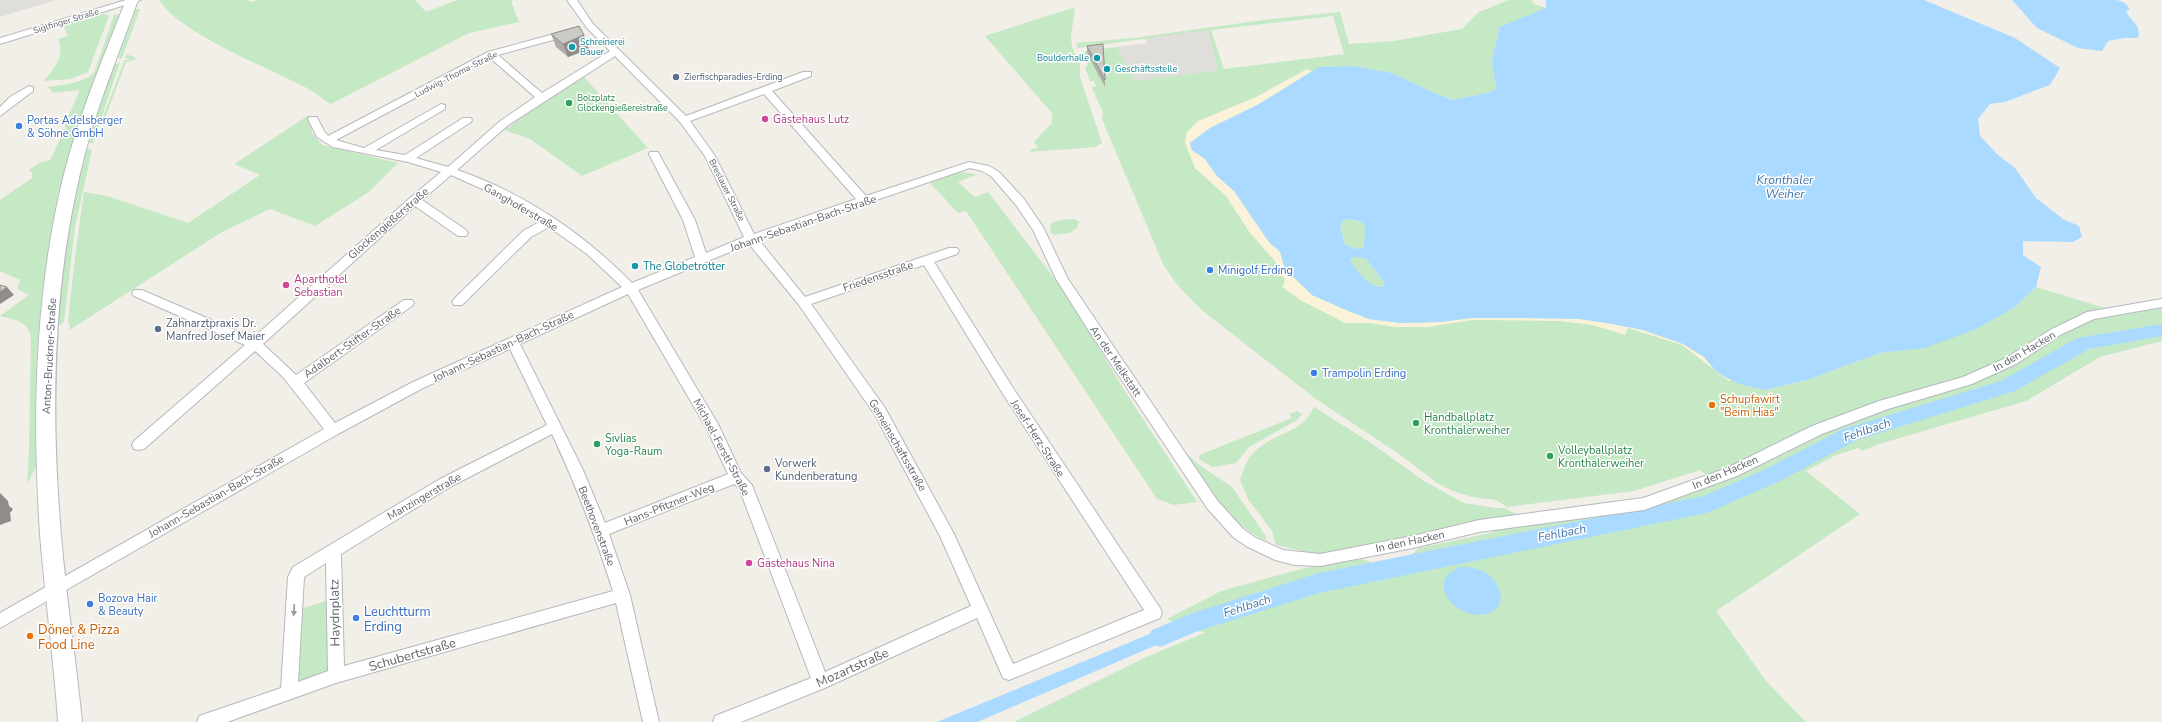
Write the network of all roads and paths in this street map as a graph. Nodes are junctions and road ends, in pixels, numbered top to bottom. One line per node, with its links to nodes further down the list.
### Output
1 (133, 0): 4 (street, Siglfinger Straße); 46 (main road, Anton-Bruckner-Straße)
2 (572, 0): 3 (street, Breslauer Straße)
3 (583, 28): 5 (street, Breslauer Straße); 6 (street, Ludwig-Thoma-Straße)
4 (0, 41)
5 (615, 52): 10 (street, Glockengießerstraße); 15 (street, Breslauer Straße)
6 (491, 54): 10 (street); 16 (street, Ludwig-Thoma-Straße)
7 (807, 74): 9 (street)
8 (30, 89): 12 (street)
9 (765, 89): 15 (street); 23 (street)
10 (541, 97): 21 (street, Glockengießerstraße)
11 (441, 107): 17 (street)
12 (0, 113)
13 (313, 119): 16 (street)
14 (467, 120): 19 (street)
15 (684, 120): 26 (street, Breslauer Straße)
16 (328, 140): 17 (street, Ganghoferstraße)
17 (367, 151): 19 (street, Ganghoferstraße)
18 (654, 154): 28 (street)
19 (406, 159): 21 (street, Ganghoferstraße)
20 (977, 166): 23 (street, Johann-Sebastian-Bach-Straße); 45 (street, An der Melkstatt)
21 (450, 170): 22 (street, Glockengießerstraße); 24 (street, Ganghoferstraße)
22 (414, 200): 25 (street); 37 (street, Glockengießerstraße)
23 (864, 201): 26 (street, Johann-Sebastian-Bach-Straße)
24 (550, 221): 30 (street, Ganghoferstraße); 32 (street)
25 (462, 233)
26 (752, 239): 28 (street, Johann-Sebastian-Bach-Straße); 33 (street, Gemeinschaftsstraße)
27 (953, 250): 29 (street, Friedensstraße)
28 (702, 260): 30 (street, Johann-Sebastian-Bach-Straße)
29 (927, 260): 33 (street, Friedensstraße); 50 (street, Josef-Herz-Straße)
30 (631, 288): 36 (street, Johann-Sebastian-Bach-Straße); 42 (street, Michael-Ferstl-Straße)
31 (138, 293): 37 (street)
32 (458, 302)
33 (803, 302): 48 (street, Gemeinschaftsstraße)
34 (408, 303): 38 (street, Adalbert-Stifter-Straße)
35 (2162, 303): 45 (street, In den Hacken)
36 (513, 342): 39 (street, Beethovenstraße); 40 (street, Johann-Sebastian-Bach-Straße)
37 (256, 345): 38 (street); 41 (street, Glockengießerstraße)
38 (296, 382): 40 (street)
39 (554, 427): 43 (street, Beethovenstraße); 44 (street, Manzingerstraße)
40 (332, 430): 46 (street, Johann-Sebastian-Bach-Straße)
41 (139, 445)
42 (736, 476): 43 (street, Hans-Pfitzner-Weg); 52 (street, Michael-Ferstl-Straße)
43 (601, 531): 47 (street, Beethovenstraße)
44 (333, 550): 51 (street, Haydnplatz); 53 (street, Manzingerstraße, one-way to 53)
45 (1267, 550)
46 (56, 587): 49 (street, Johann-Sebastian-Bach-Straße); 54 (main road, Anton-Bruckner-Straße)
47 (622, 595): 51 (street, Schubertstraße); 56 (street, Beethovenstraße)
48 (981, 609): 50 (street, Gemeinschaftsstraße); 52 (street, Mozartstraße)
49 (0, 621)
50 (1009, 673)
51 (336, 676): 53 (street, Schubertstraße)
52 (821, 682): 57 (street, Mozartstraße)
53 (289, 692): 55 (street, Schubertstraße)
54 (70, 722)
55 (204, 722)
56 (651, 722)
57 (721, 722)

